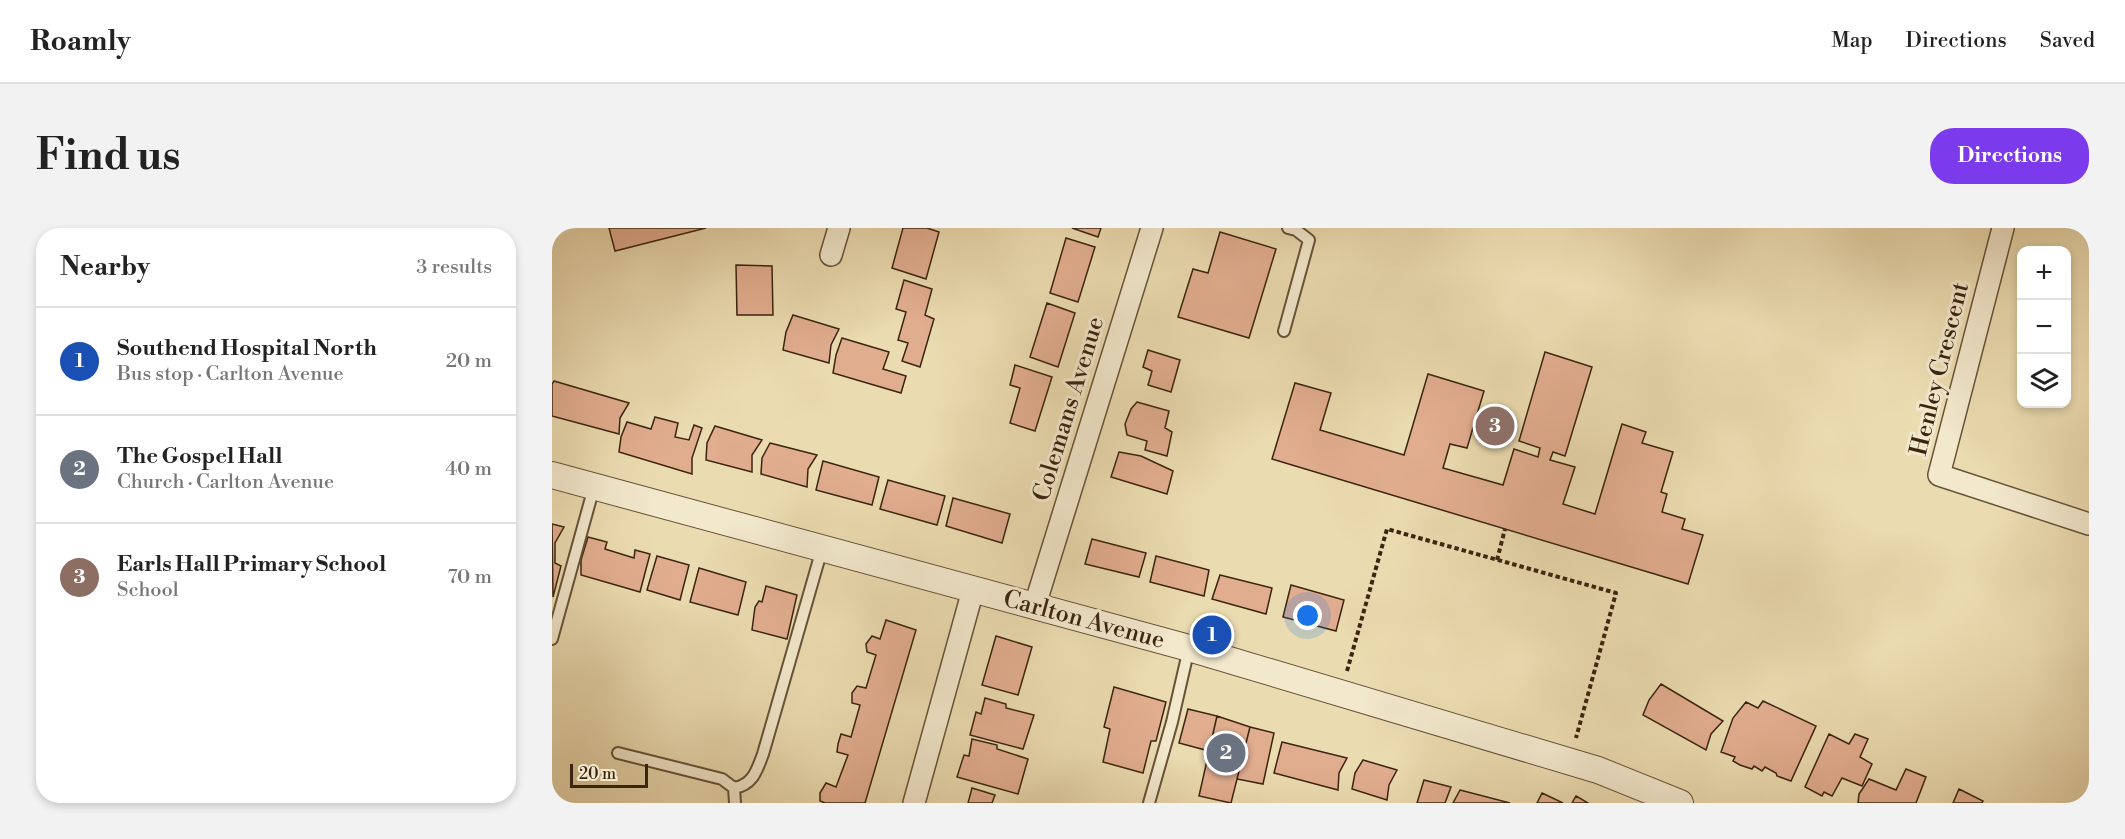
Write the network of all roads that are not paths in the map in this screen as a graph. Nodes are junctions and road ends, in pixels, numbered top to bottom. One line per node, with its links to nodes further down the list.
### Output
1 (838, 228): 5 (street)
2 (1152, 228): 12 (street, Colemans Avenue)
3 (1288, 228): 6 (lane)
4 (2003, 228): 9 (street, Henley Crescent)
5 (831, 255)
6 (1284, 331)
7 (552, 475): 8 (street, Carlton Avenue)
8 (594, 487): 10 (street, Carlton Avenue); 13 (lane)
9 (2089, 524)
10 (822, 549): 11 (street, Carlton Avenue); 16 (lane)
11 (973, 590): 12 (street, Carlton Avenue); 18 (street)
12 (1035, 605): 14 (street, Carlton Avenue)
13 (552, 639)
14 (1189, 648): 19 (lane); 20 (street, Carlton Avenue)
15 (618, 753): 16 (lane)
16 (734, 788): 17 (lane)
17 (735, 803)
18 (914, 803)
19 (1149, 803)
20 (1680, 803)

